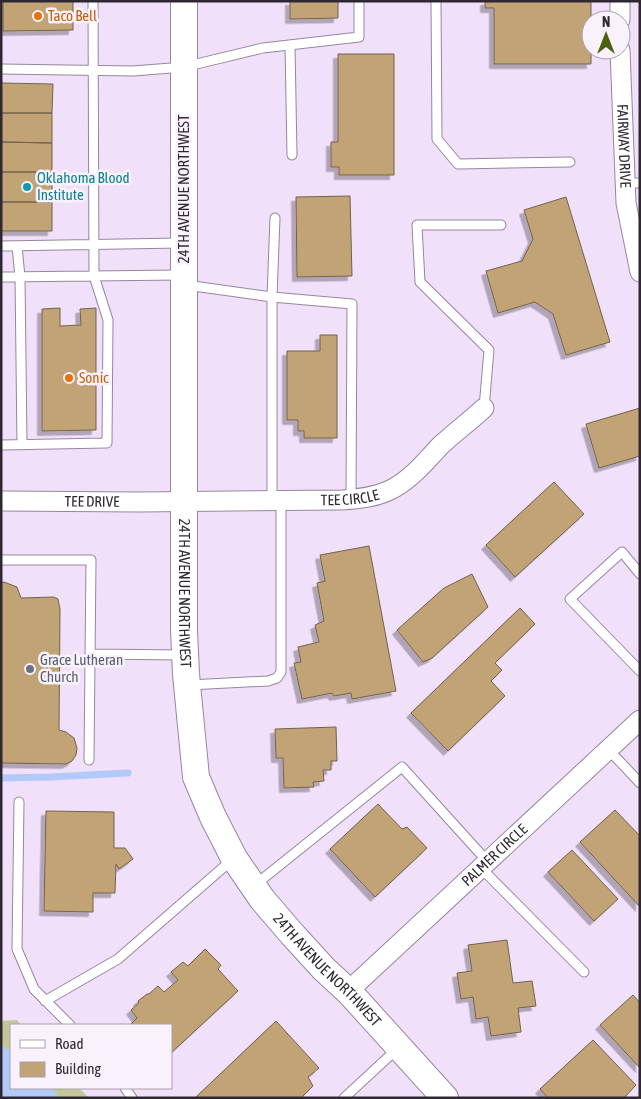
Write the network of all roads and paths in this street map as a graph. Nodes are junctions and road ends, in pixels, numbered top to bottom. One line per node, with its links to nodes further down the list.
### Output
1 (93, 1): 9 (lane)
2 (184, 1): 7 (main road, 24TH AVENUE NORTHWEST)
3 (359, 1): 5 (lane)
4 (436, 1): 11 (lane)
5 (290, 45): 7 (lane); 10 (lane)
6 (621, 60): 12 (street, FAIRWAY DRIVE)
7 (184, 67): 9 (lane); 16 (main road, 24TH AVENUE NORTHWEST)
8 (1, 69): 9 (lane)
9 (94, 70): 15 (lane)
10 (292, 155)
11 (570, 162)
12 (632, 183): 19 (street, FAIRWAY DRIVE)
13 (275, 218): 24 (lane)
14 (501, 225): 25 (lane)
15 (93, 244): 16 (lane); 18 (lane); 20 (lane)
16 (183, 244): 23 (main road, 24TH AVENUE NORTHWEST)
17 (1, 246): 18 (lane)
18 (17, 246): 22 (lane)
19 (640, 272)
20 (94, 276): 22 (lane); 23 (lane); 27 (lane)
21 (1, 277): 22 (lane)
22 (20, 277): 27 (lane)
23 (184, 280): 24 (lane); 30 (main road, 24TH AVENUE NORTHWEST)
24 (272, 297): 28 (lane); 31 (lane)
25 (484, 408): 28 (street, TEE CIRCLE)
26 (1, 445): 27 (lane)
27 (22, 445)
28 (351, 500): 31 (street, TEE CIRCLE)
29 (1, 501): 30 (street, TEE DRIVE)
30 (183, 501): 31 (street, TEE CIRCLE); 35 (main road, 24TH AVENUE NORTHWEST)
31 (277, 501): 37 (lane)
32 (1, 560): 34 (lane)
33 (640, 574): 36 (lane)
34 (91, 654): 35 (lane); 40 (lane)
35 (185, 655): 37 (main road, 24TH AVENUE NORTHWEST)
36 (640, 672)
37 (187, 685): 43 (main road, 24TH AVENUE NORTHWEST)
38 (640, 720): 39 (street, PALMER CIRCLE)
39 (608, 749): 41 (lane); 44 (street, PALMER CIRCLE)
40 (89, 760)
41 (640, 783)
42 (19, 802): 48 (lane)
43 (234, 858): 45 (main road, 24TH AVENUE NORTHWEST); 48 (lane)
44 (484, 864): 45 (lane); 46 (lane); 47 (street, PALMER CIRCLE)
45 (253, 886): 47 (main road, 24TH AVENUE NORTHWEST)
46 (584, 972)
47 (350, 993): 50 (main road, 24TH AVENUE NORTHWEST)
48 (45, 1001): 49 (lane)
49 (69, 1024)
50 (399, 1048): 51 (lane); 52 (main road, 24TH AVENUE NORTHWEST)
51 (344, 1098)
52 (444, 1098)

